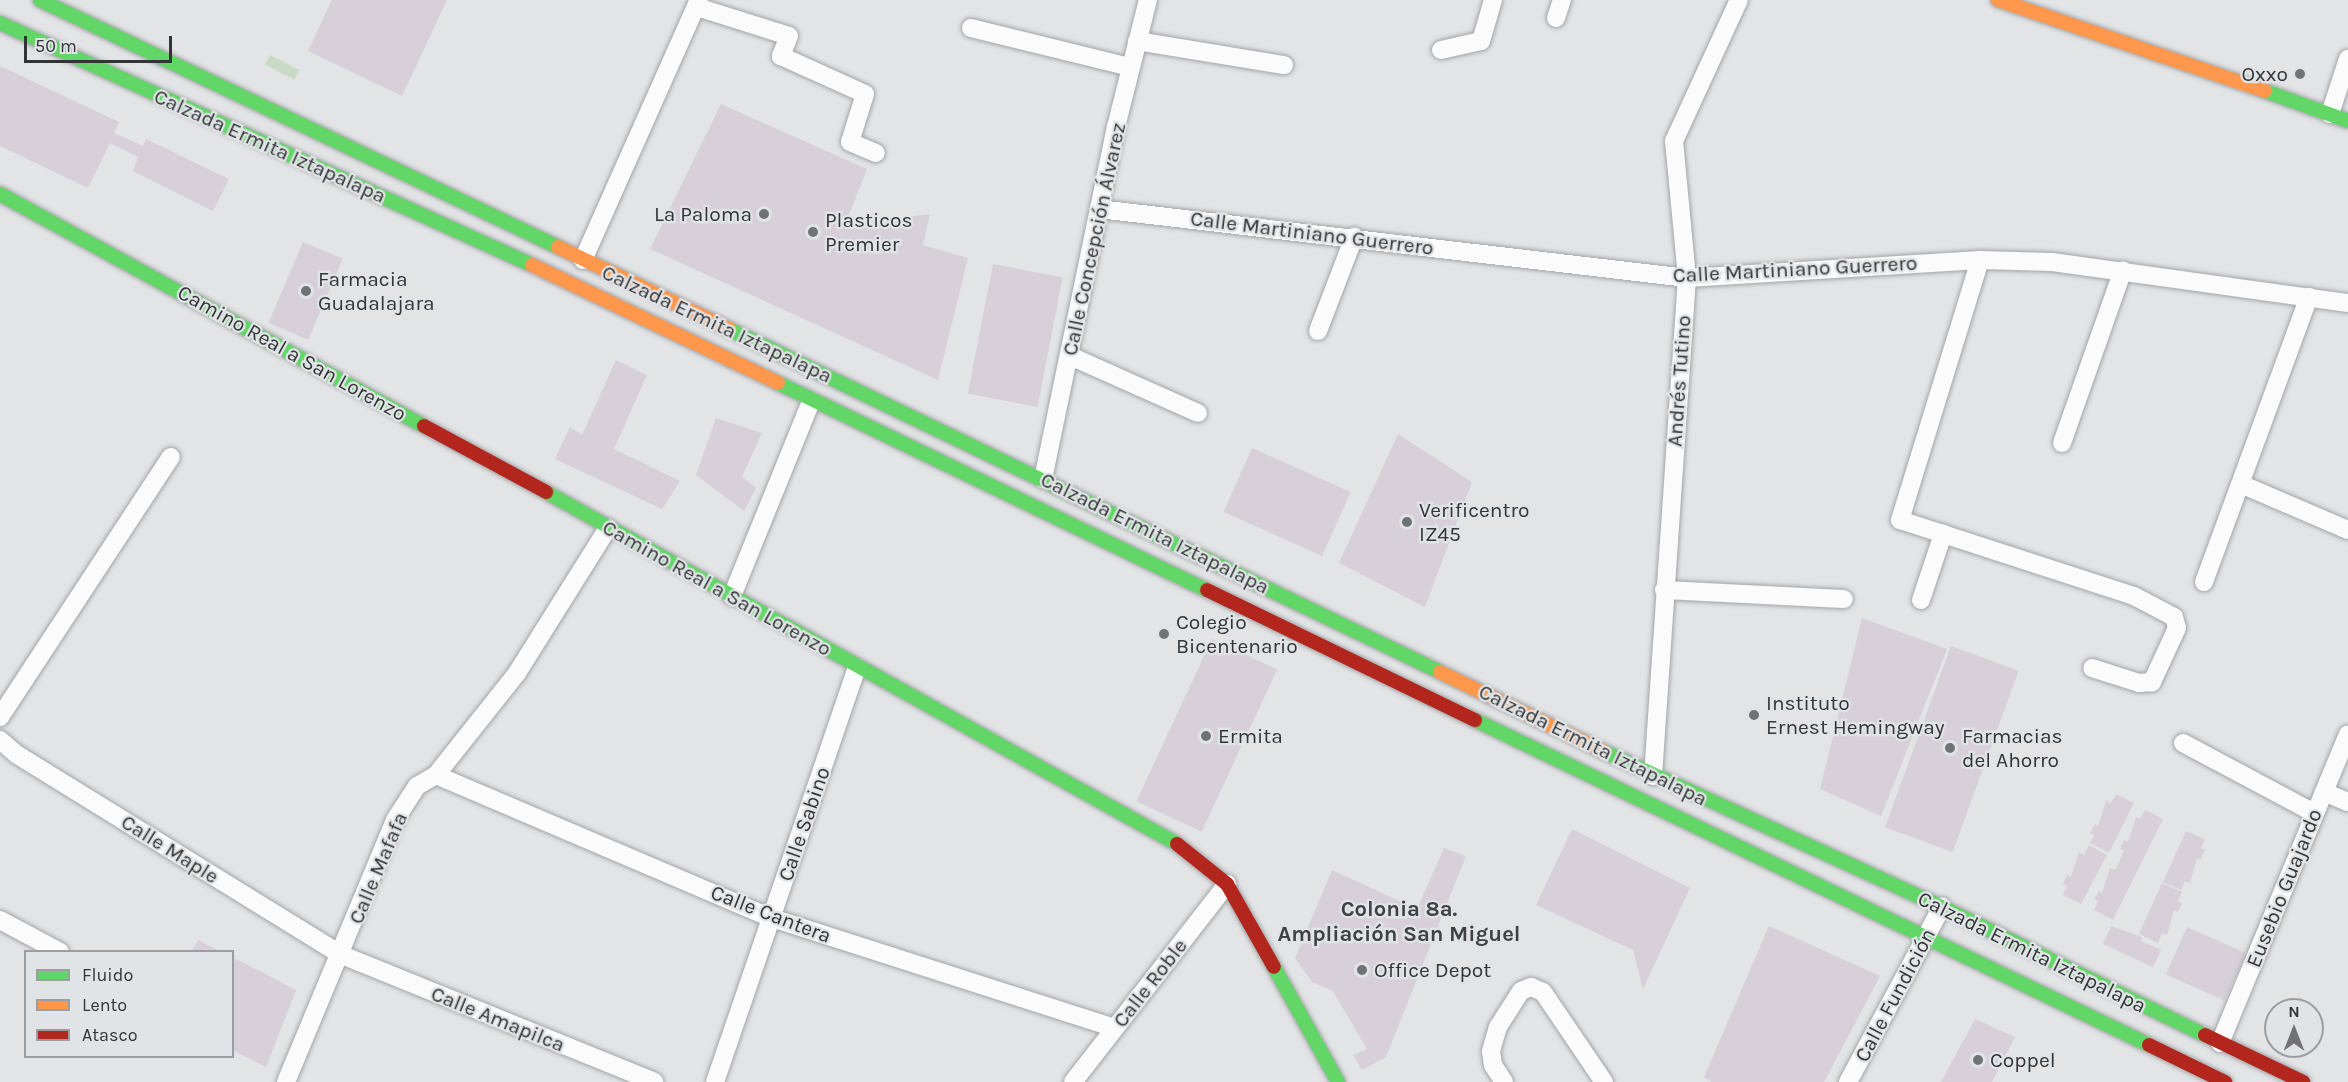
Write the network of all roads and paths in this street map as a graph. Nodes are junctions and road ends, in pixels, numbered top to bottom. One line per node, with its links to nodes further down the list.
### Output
1 (40, 0): 22 (main road, Calzada Ermita Iztapalapa)
2 (1148, 0): 11 (street, Calle Concepción Álvarez)
3 (1493, 0): 12 (street)
4 (1562, 0): 8 (street)
5 (1739, 0): 25 (street, Andrés Tutino)
6 (1998, 0): 16 (main road)
7 (698, 4): 18 (street); 22 (street)
8 (1556, 18)
9 (0, 23): 30 (main road, Calzada Ermita Iztapalapa)
10 (971, 28): 15 (street)
11 (1137, 41): 14 (street); 15 (street, Calle Concepción Álvarez)
12 (1441, 50)
13 (2348, 59): 16 (street)
14 (1284, 65)
15 (1130, 67): 20 (street, Calle Concepción Álvarez)
16 (2330, 114): 17 (main road)
17 (2348, 121)
18 (876, 153)
19 (0, 194): 36 (main road, Camino Real a San Lorenzo)
20 (1099, 209): 21 (street, Calle Martiniano Guerrero); 29 (street, Calle Concepción Álvarez)
21 (1354, 237): 25 (street, Calle Martiniano Guerrero); 28 (street)
22 (583, 260): 34 (main road, Calzada Ermita Iztapalapa)
23 (1980, 260): 24 (street, Calle Martiniano Guerrero); 25 (street, Calle Martiniano Guerrero); 38 (street)
24 (2123, 270): 26 (street, Calle Martiniano Guerrero); 32 (street)
25 (1687, 278): 40 (street, Andrés Tutino)
26 (2309, 297): 27 (street, Calle Martiniano Guerrero); 35 (street)
27 (2348, 303)
28 (1318, 331)
29 (1070, 356): 31 (street); 34 (street, Calle Concepción Álvarez)
30 (811, 401): 41 (street); 59 (main road, Calzada Ermita Iztapalapa)
31 (1198, 413)
32 (2061, 442)
33 (171, 457): 46 (street)
34 (1044, 479): 51 (main road, Calzada Ermita Iztapalapa)
35 (2243, 485): 37 (street); 39 (street)
36 (608, 528): 41 (main road, Camino Real a San Lorenzo); 50 (street, Calle Mafafa)
37 (2348, 530)
38 (1943, 534): 43 (street); 45 (street)
39 (2204, 582)
40 (1664, 590): 42 (street); 51 (street, Andrés Tutino)
41 (732, 596): 44 (main road, Camino Real a San Lorenzo)
42 (1844, 599)
43 (1921, 600)
44 (857, 668): 55 (main road, Camino Real a San Lorenzo); 57 (street, Calle Sabino)
45 (2092, 668)
46 (0, 717)
47 (2348, 734): 52 (street, Eusebio Guajardo)
48 (0, 740): 61 (street, Calle Maple)
49 (2183, 744): 54 (street)
50 (436, 775): 57 (street, Calle Cantera); 61 (street, Calle Mafafa)
51 (1653, 776): 56 (main road, Calzada Ermita Iztapalapa)
52 (2324, 792): 53 (street); 54 (street, Eusebio Guajardo)
53 (2348, 802)
54 (2314, 813): 63 (street, Eusebio Guajardo)
55 (1227, 884): 62 (street, Calle Roble); 68 (main road, Camino Real a San Lorenzo)
56 (1942, 907): 59 (street, Calle Fundición); 63 (main road, Calzada Ermita Iztapalapa)
57 (772, 918): 62 (street, Calle Cantera); 66 (street, Calle Sabino)
58 (0, 920): 60 (street)
59 (1926, 937): 71 (street, Calle Fundición); 72 (main road, Calzada Ermita Iztapalapa)
60 (58, 950)
61 (342, 955): 64 (street, Calle Mafafa); 65 (street, Calle Amapilca)
62 (1114, 1028): 67 (street, Calle Roble)
63 (2220, 1043): 73 (main road, Calzada Ermita Iztapalapa)
64 (286, 1082)
65 (654, 1082)
66 (715, 1082)
67 (1073, 1082)
68 (1338, 1082)
69 (1504, 1082): 70 (street)
70 (1604, 1082)
71 (1848, 1082)
72 (2225, 1082)
73 (2303, 1082)

